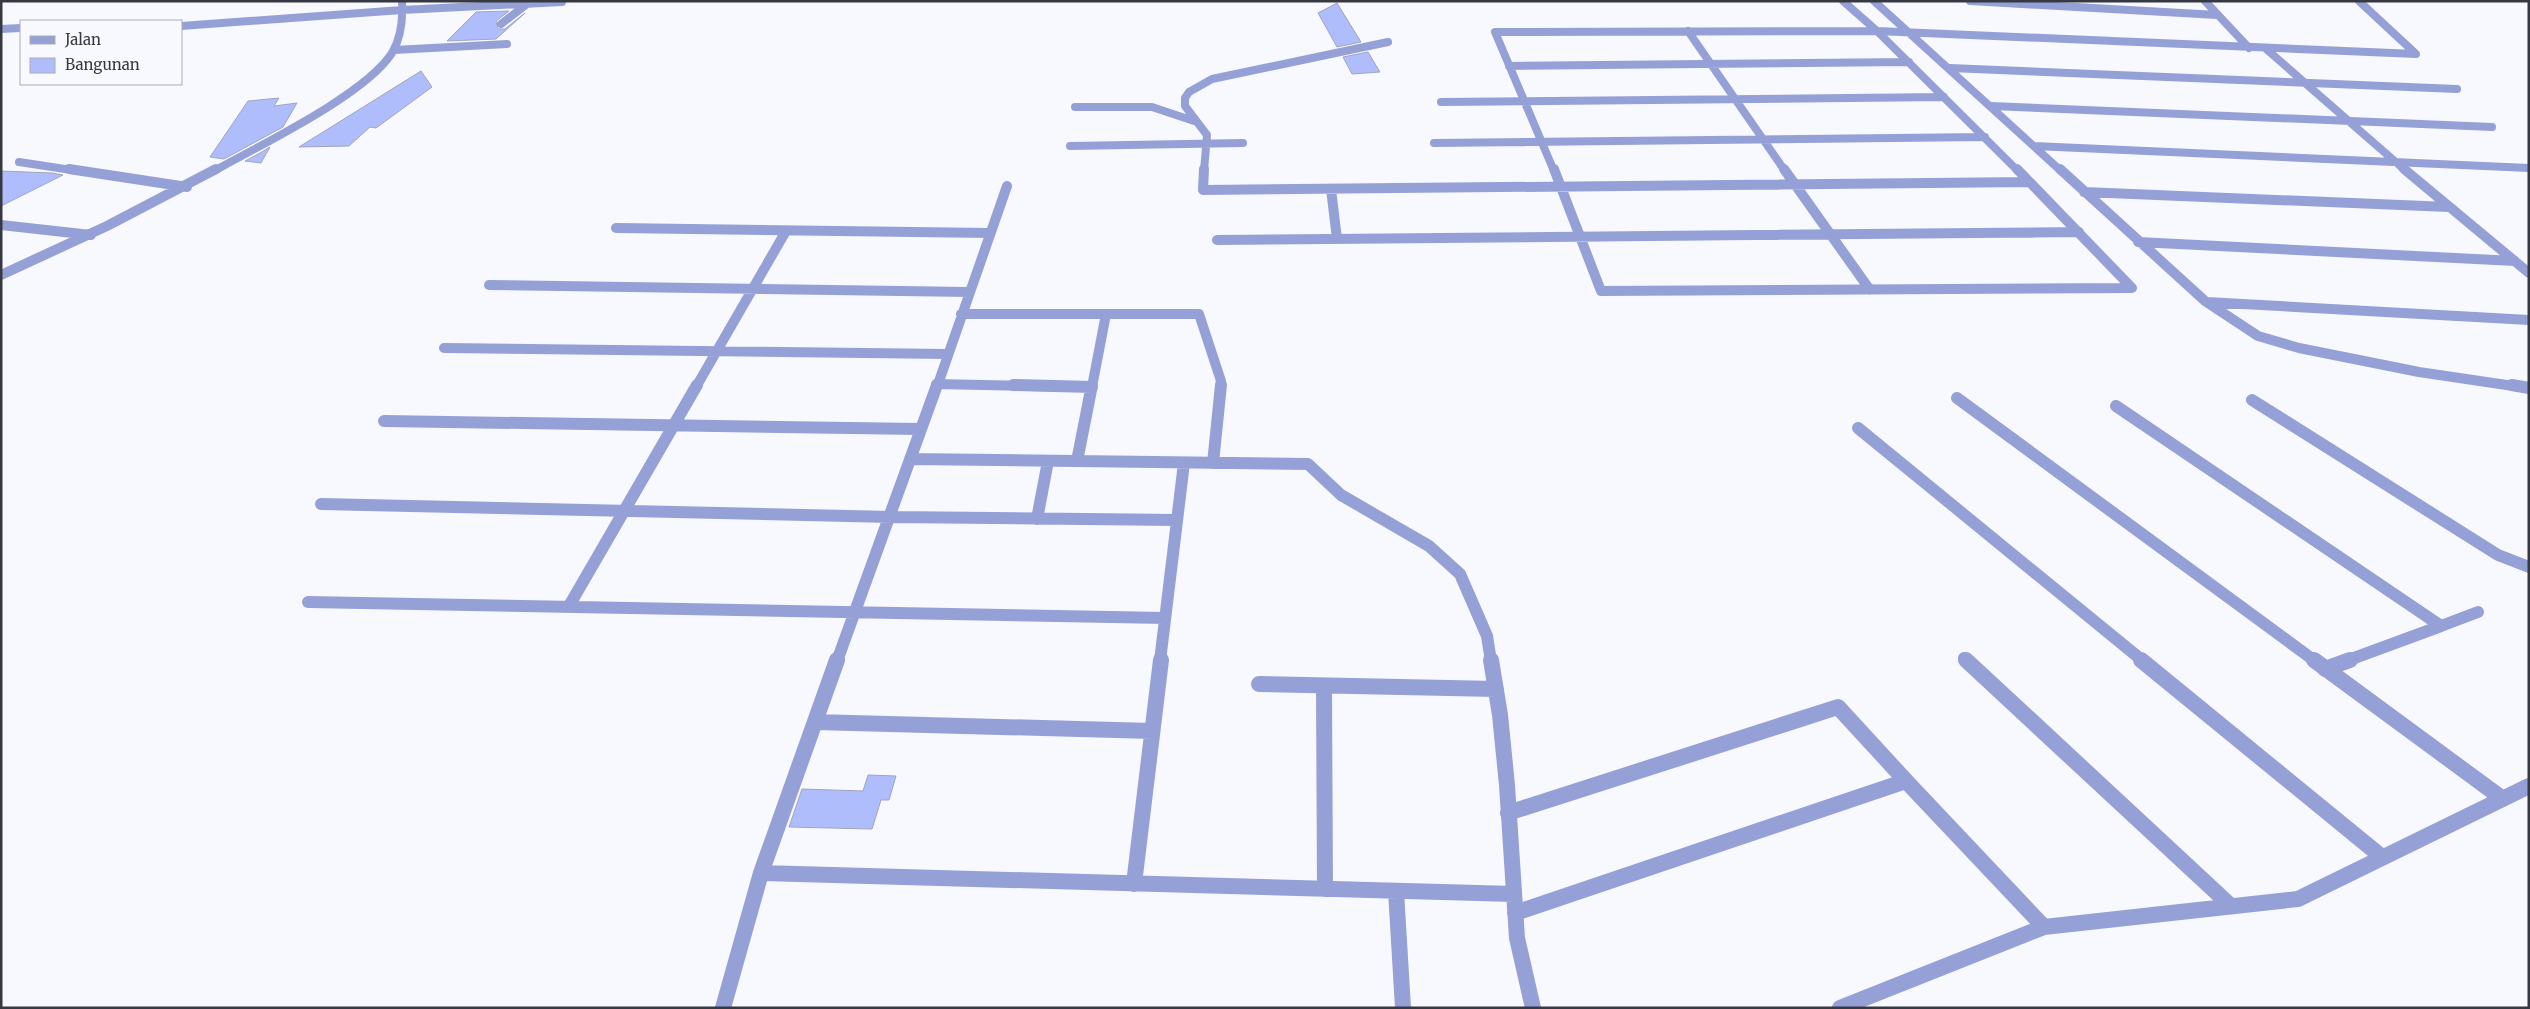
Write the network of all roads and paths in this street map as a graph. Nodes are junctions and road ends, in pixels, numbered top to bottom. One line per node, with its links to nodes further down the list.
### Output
1 (1843, 1): 15 (street)
2 (1874, 1): 16 (street)
3 (1970, 1): 9 (street)
4 (2205, 1): 9 (street)
5 (2359, 1): 20 (street)
6 (562, 2): 7 (street)
7 (527, 4): 8 (street); 10 (street)
8 (402, 5): 11 (street); 21 (street)
9 (2217, 15): 19 (street)
10 (501, 24)
11 (182, 26)
12 (20, 28): 13 (street)
13 (1, 29)
14 (1688, 31): 15 (street); 23 (street); 24 (street)
15 (1876, 31): 16 (street); 22 (street)
16 (1910, 33): 19 (street); 25 (street)
17 (1388, 42): 35 (street)
18 (507, 44): 21 (street)
19 (2249, 48): 20 (street)
20 (2265, 48): 26 (street)
21 (394, 50): 51 (street)
22 (1909, 62): 23 (street); 28 (street)
23 (1711, 64): 24 (street); 29 (street)
24 (1509, 66): 30 (street)
25 (1950, 68): 26 (street); 33 (street)
26 (2306, 84): 27 (street); 34 (street)
27 (2457, 89)
28 (1944, 97): 29 (street); 37 (street)
29 (1734, 99): 30 (street); 38 (street)
30 (1524, 101): 31 (street); 39 (street)
31 (1441, 102)
32 (1075, 106): 35 (street)
33 (1991, 106): 34 (street); 44 (street)
34 (2349, 121): 36 (street); 46 (street)
35 (1199, 123): 42 (street)
36 (2492, 127)
37 (1984, 137): 38 (street); 48 (street)
38 (1764, 139): 39 (street); 49 (street)
39 (1542, 142): 41 (street); 52 (street)
40 (1243, 143): 42 (street)
41 (1434, 143)
42 (1205, 144): 43 (street); 53 (street)
43 (1070, 146)
44 (2034, 146): 46 (street); 54 (street)
45 (19, 162): 51 (street)
46 (2395, 162): 47 (street); 55 (street)
47 (2529, 168)
48 (2029, 182): 49 (street); 59 (street)
49 (1796, 184): 52 (street); 61 (street)
50 (1007, 186): 60 (street)
51 (187, 187): 62 (street)
52 (1561, 187): 53 (street); 63 (street)
53 (1331, 189): 64 (street)
54 (2084, 192): 55 (street); 66 (street)
55 (2449, 207): 67 (street)
56 (1, 225): 62 (street)
57 (616, 228): 58 (street)
58 (786, 231): 60 (street); 71 (street)
59 (2079, 232): 61 (street); 72 (street)
60 (990, 233): 73 (street)
61 (1830, 234): 63 (street); 72 (street)
62 (91, 235): 69 (street)
63 (1580, 236): 64 (street); 72 (street)
64 (1337, 239): 65 (street)
65 (1217, 240)
66 (2138, 242): 67 (street); 74 (street)
67 (2515, 261): 68 (street)
68 (2529, 273)
69 (1, 275)
70 (489, 285): 71 (street)
71 (751, 289): 73 (street); 79 (street)
72 (1870, 290)
73 (969, 292): 75 (street)
74 (2205, 302): 77 (street); 83 (street)
75 (961, 314): 76 (street); 80 (street)
76 (1106, 314): 82 (street); 95 (street)
77 (2529, 320)
78 (444, 348): 79 (street)
79 (716, 351): 80 (street); 88 (street)
80 (947, 354): 81 (street)
81 (936, 384): 82 (street); 89 (street)
82 (1092, 387): 93 (street)
83 (2529, 388)
84 (1957, 398): 109 (street)
85 (2252, 400): 101 (street)
86 (2116, 406): 107 (street)
87 (384, 421): 88 (street)
88 (674, 425): 89 (street); 97 (street)
89 (920, 428): 91 (street)
90 (1858, 428): 119 (street)
91 (910, 459): 92 (street); 98 (street)
92 (1048, 461): 93 (street); 99 (street)
93 (1077, 461): 94 (street)
94 (1184, 463): 95 (street); 100 (street)
95 (1212, 463): 112 (street)
96 (321, 504): 97 (street)
97 (624, 511): 98 (street); 103 (street)
98 (891, 517): 99 (street); 104 (street)
99 (1037, 519): 100 (street)
100 (1176, 520): 106 (street)
101 (2529, 567)
102 (308, 602): 103 (street)
103 (569, 606): 104 (street)
104 (855, 610): 106 (street); 113 (street)
105 (2478, 612): 107 (street)
106 (1165, 618): 114 (street)
107 (2441, 626): 109 (street)
108 (1964, 658): 125 (street)
109 (2325, 669): 117 (street)
110 (1259, 684): 111 (street)
111 (1324, 686): 112 (street); 122 (street)
112 (1496, 689): 118 (street)
113 (815, 722): 114 (street); 120 (street)
114 (1152, 731): 121 (street)
115 (1906, 780): 118 (street); 126 (street); 127 (street)
116 (2529, 786): 117 (street)
117 (2503, 799): 119 (street)
118 (1508, 813): 124 (street)
119 (2382, 858): 125 (street)
120 (761, 873): 121 (street); 128 (street)
121 (1134, 884): 122 (street)
122 (1325, 889): 123 (street)
123 (1396, 891): 124 (street); 129 (street)
124 (1514, 894): 126 (street)
125 (2231, 906): 127 (street)
126 (1515, 913): 130 (street)
127 (2044, 928): 131 (street)
128 (722, 1008)
129 (1403, 1008)
130 (1533, 1008)
131 (1840, 1008)

